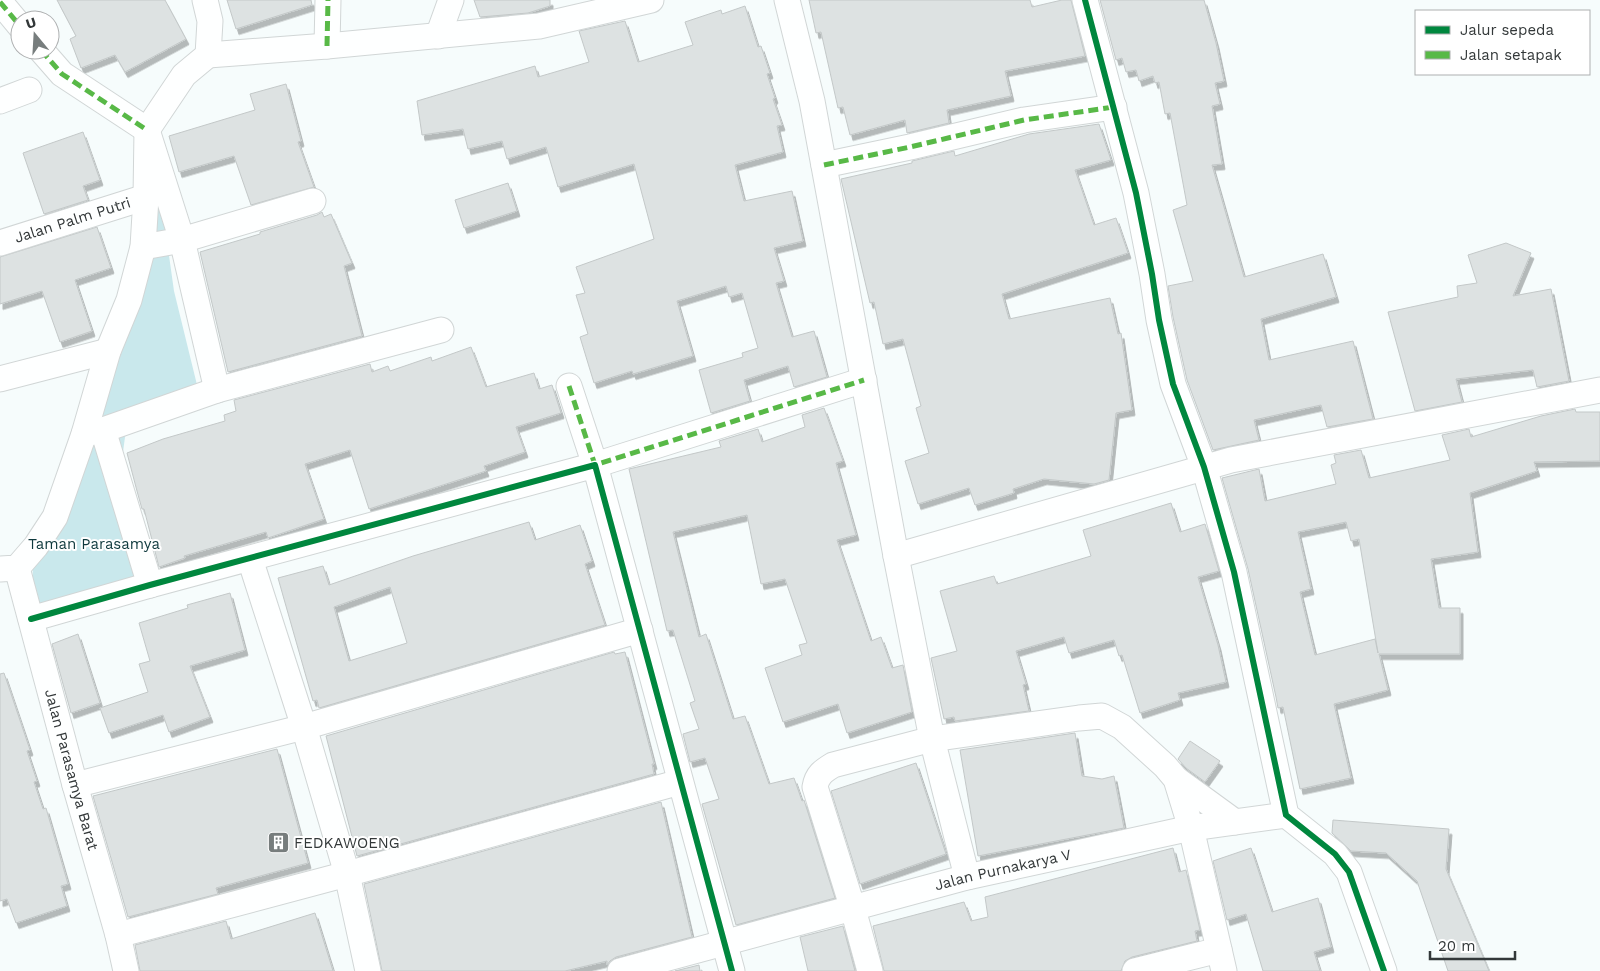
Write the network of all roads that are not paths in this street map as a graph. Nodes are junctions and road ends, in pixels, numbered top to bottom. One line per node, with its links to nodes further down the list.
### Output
1 (205, 0): 11 (street)
2 (328, 0): 10 (street)
3 (451, 0): 9 (street)
4 (651, 0): 9 (street)
5 (787, 0): 17 (street)
6 (1085, 0): 15 (street)
7 (0, 2): 8 (street)
8 (10, 14)
9 (438, 36): 10 (street)
10 (327, 46): 11 (street)
11 (208, 55): 16 (street)
12 (50, 60): 16 (street)
13 (29, 90): 14 (street)
14 (0, 100)
15 (1114, 107): 17 (street); 32 (street)
16 (147, 130): 18 (street); 20 (street)
17 (824, 165): 26 (street)
18 (146, 197): 21 (street, Jalan Palm Putri); 22 (street)
19 (313, 201): 20 (street)
20 (182, 240): 22 (street); 28 (street)
21 (0, 243)
22 (143, 247): 24 (street)
23 (440, 330): 28 (street)
24 (108, 351): 25 (street); 30 (street)
25 (0, 379)
26 (864, 380): 31 (street); 33 (street)
27 (569, 386): 31 (street)
28 (216, 390): 30 (street)
29 (1600, 390): 32 (street)
30 (93, 432): 35 (street); 36 (street)
31 (595, 466): 34 (street); 38 (street)
32 (1204, 467): 33 (street); 44 (street)
33 (896, 556): 40 (street)
34 (250, 558): 36 (street); 39 (street)
35 (9, 568): 37 (street, Jalan Parasamya Barat)
36 (150, 585): 37 (street)
37 (31, 619): 43 (street, Jalan Parasamya Barat)
38 (640, 630): 39 (street); 42 (street)
39 (304, 726): 43 (street); 47 (street)
40 (932, 739): 41 (street); 48 (street); 49 (street)
41 (1176, 779): 45 (street); 46 (street)
42 (680, 782): 47 (street); 51 (street)
43 (75, 785): 50 (street, Jalan Parasamya Barat)
44 (1286, 815): 45 (street, Jalan Purnakarya V); 59 (street)
45 (1235, 822): 46 (street, Jalan Purnakarya V)
46 (1191, 828): 48 (street, Jalan Purnakarya V); 52 (street)
47 (348, 874): 50 (street); 54 (street)
48 (967, 877): 49 (street, Jalan Purnakarya V)
49 (853, 909): 51 (street, Jalan Purnakarya V); 57 (street)
50 (118, 935): 53 (street, Jalan Parasamya Barat)
51 (726, 943): 55 (street, Jalan Purnakarya V); 56 (street)
52 (1222, 960): 58 (street)
53 (126, 971)
54 (368, 971)
55 (620, 971)
56 (732, 971)
57 (870, 971)
58 (1135, 971)
59 (1384, 971)

